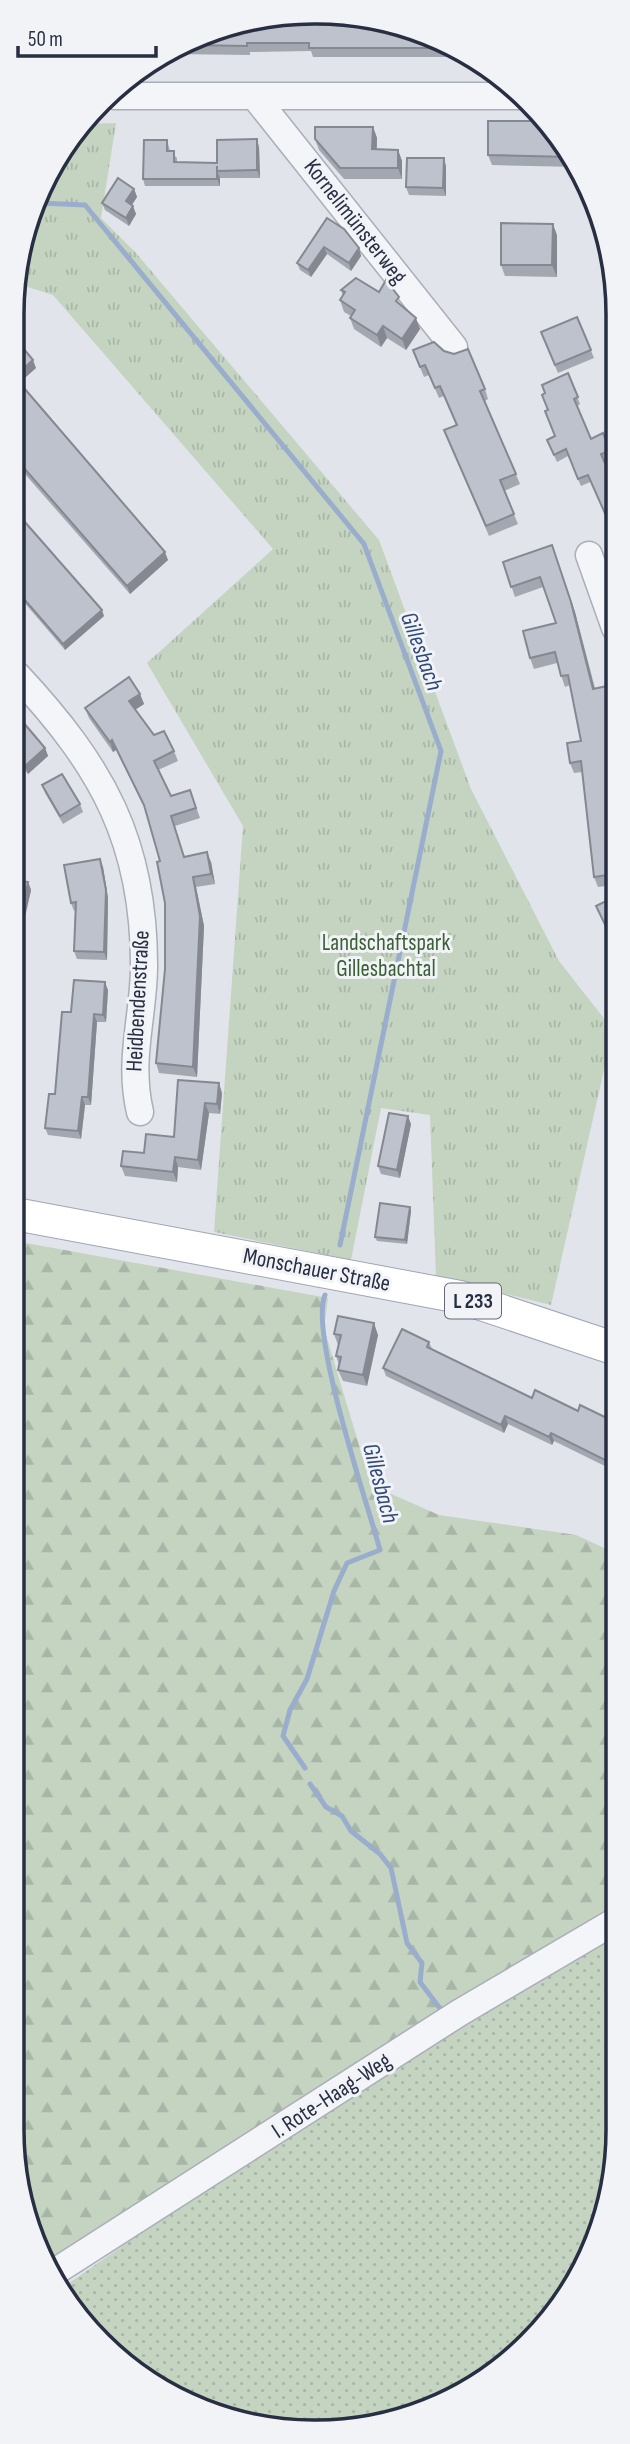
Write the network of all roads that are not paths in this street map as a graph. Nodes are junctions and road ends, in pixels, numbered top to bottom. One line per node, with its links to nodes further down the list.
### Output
1 (135, 87): 3 (street)
2 (506, 96): 3 (street)
3 (255, 97): 4 (street, Kornelimünsterweg)
4 (454, 347)
5 (589, 555): 6 (street)
6 (606, 603)
7 (24, 683): 8 (street, Heidbendenstraße)
8 (140, 1112)
9 (24, 1216): 10 (main road, Monschauer Straße / L 233)
10 (606, 1346)
11 (606, 1927): 12 (street, I. Rote-Haag-Weg)
12 (60, 2268)

